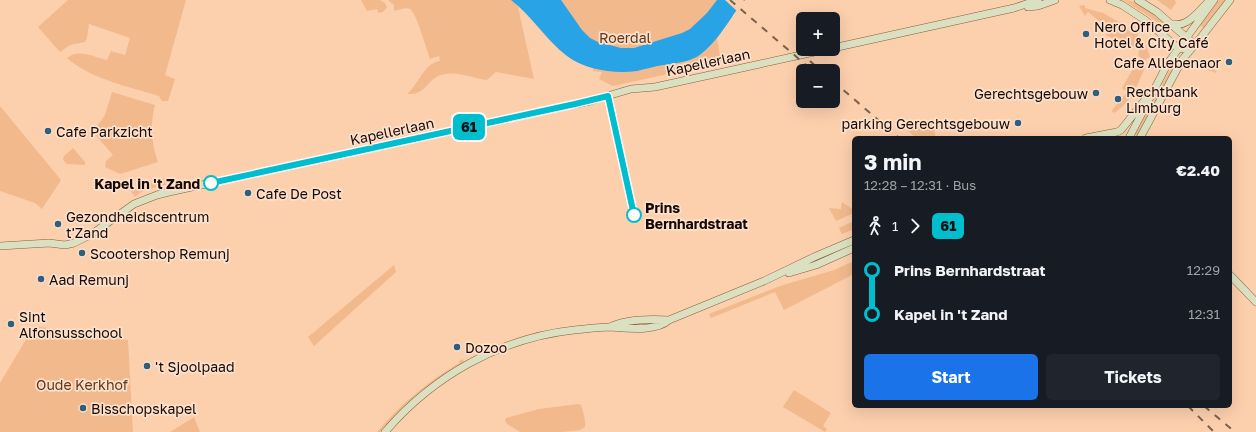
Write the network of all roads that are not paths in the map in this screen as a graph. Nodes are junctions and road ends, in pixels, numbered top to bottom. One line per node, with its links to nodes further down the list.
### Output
1 (1054, 0): 7 (main road)
2 (1110, 0): 12 (main road)
3 (1138, 0): 8 (main road)
4 (1210, 0): 8 (main road)
5 (1214, 0): 9 (main road)
6 (1229, 1): 10 (main road)
7 (1038, 3): 11 (main road)
8 (1172, 24): 9 (main road)
9 (1187, 37): 10 (main road); 12 (main road)
10 (1196, 45): 12 (main road); 17 (main road)
11 (840, 46)
12 (1178, 48): 14 (main road)
13 (796, 56): 19 (main road, Kapellerlaan)
14 (1151, 95): 15 (main road); 16 (main road)
15 (1096, 136)
16 (1130, 136)
17 (1141, 136)
18 (852, 241): 22 (main road)
19 (0, 246)
20 (852, 249): 22 (main road)
21 (1232, 277): 23 (main road)
22 (764, 281): 24 (main road)
23 (1256, 302)
24 (385, 432)

